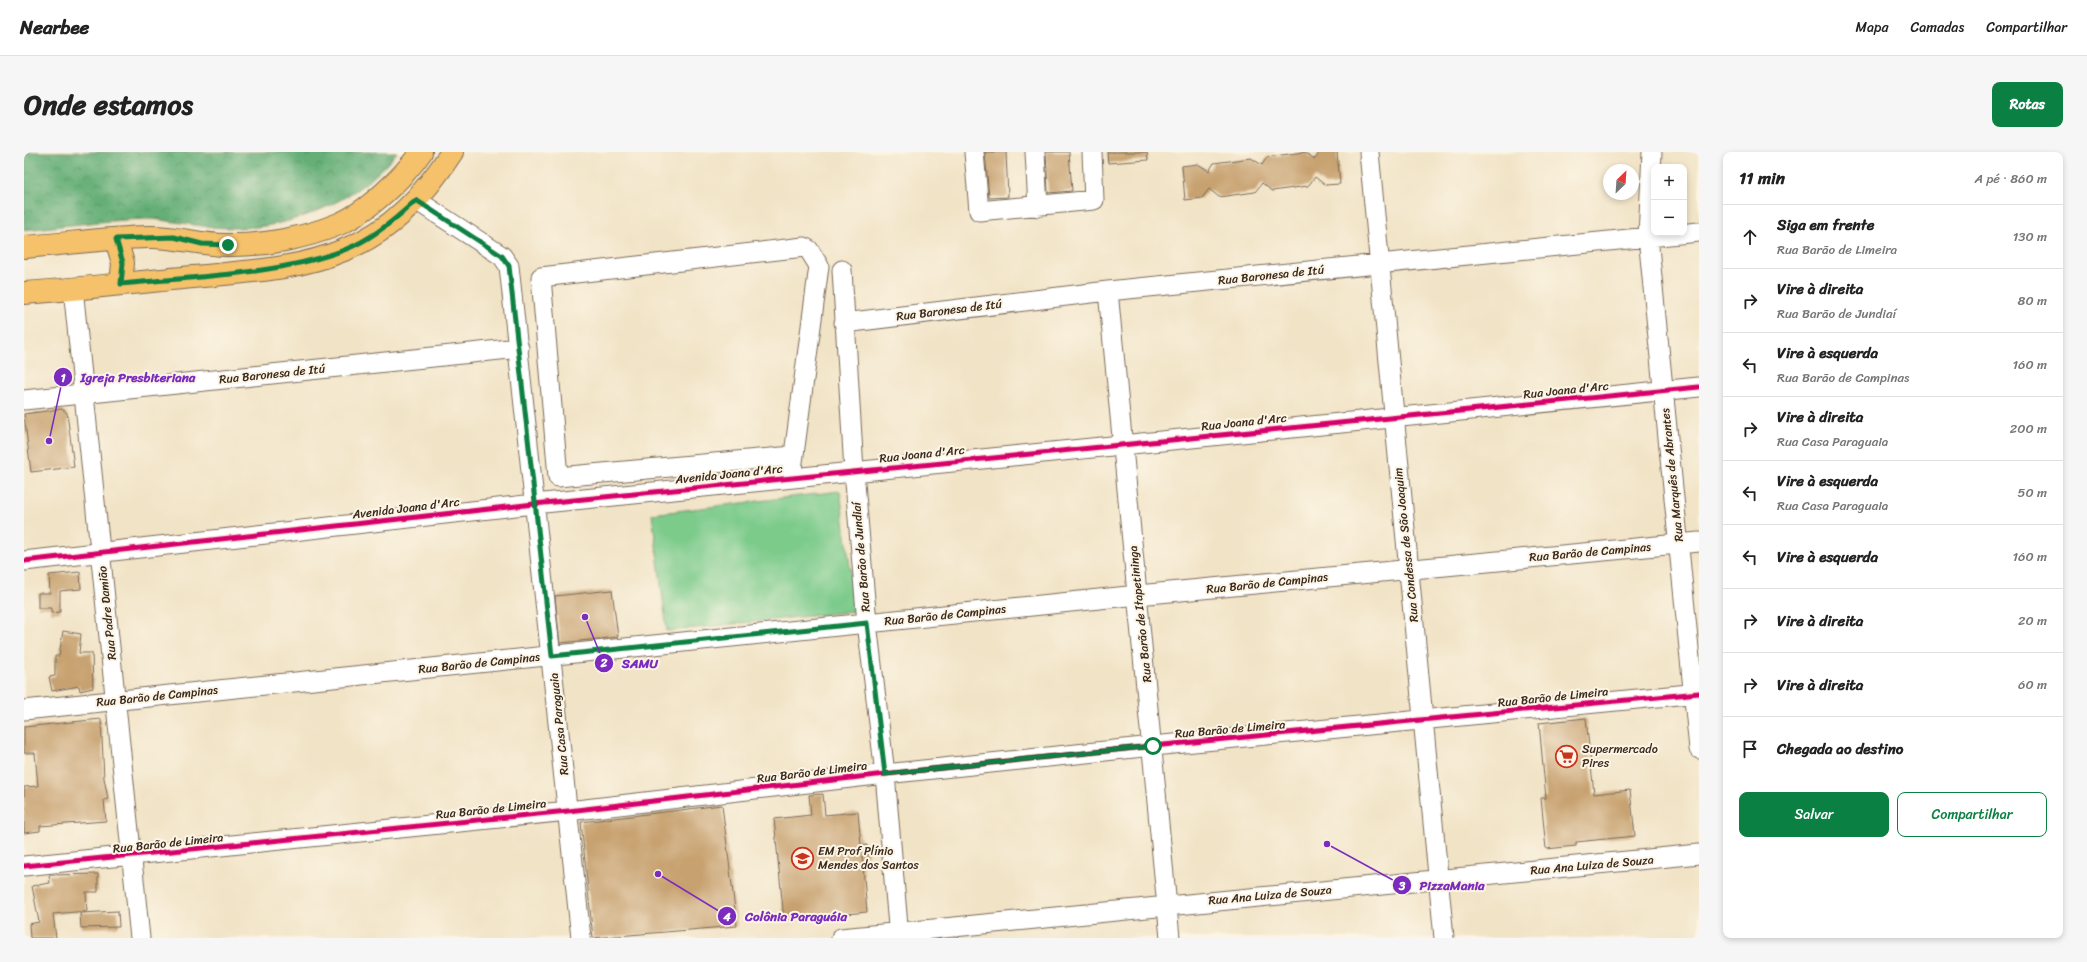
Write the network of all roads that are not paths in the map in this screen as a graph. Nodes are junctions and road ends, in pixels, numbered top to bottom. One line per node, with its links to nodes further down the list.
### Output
1 (421, 152): 12 (main road)
2 (452, 152): 8 (main road)
3 (974, 152): 9 (street)
4 (1035, 152): 9 (street)
5 (1092, 152): 9 (street)
6 (1369, 152): 14 (street, Rua Condessa de São Joaquim)
7 (1652, 152): 11 (street, Rua Marquês de Abrantes)
8 (416, 200): 16 (main road); 21 (street, Rua Casa Paraguaia)
9 (1038, 207)
10 (1699, 232): 11 (street, Rua Baronesa de Itú)
11 (1648, 237): 14 (street, Rua Baronesa de Itú); 23 (street, Rua Marquês de Abrantes)
12 (116, 239): 13 (main road); 16 (main road)
13 (27, 252)
14 (1380, 264): 18 (street, Rua Baronesa de Itú); 26 (street, Rua Condessa de São Joaquim)
15 (842, 270): 20 (street, Rua Barão de Jundiaí)
16 (121, 284): 17 (main road)
17 (73, 288): 19 (main road); 24 (street, Rua Padre Damião)
18 (1108, 291): 20 (street, Rua Baronesa de Itú); 27 (street, Rua Barão de Itapetininga)
19 (24, 292)
20 (844, 323): 29 (street, Rua Barão de Jundiaí)
21 (520, 348): 24 (street, Rua Baronesa de Itú); 31 (street, Rua Casa Paraguaia)
22 (1699, 388): 23 (street, Rua Joana d'Arc)
23 (1663, 391): 26 (street, Rua Joana d'Arc); 33 (street, Rua Marquês de Abrantes)
24 (84, 394): 25 (street, Rua Baronesa de Itú); 34 (street, Rua Padre Damião)
25 (24, 400)
26 (1393, 418): 27 (street, Rua Joana d'Arc); 36 (street, Rua Condessa de São Joaquim)
27 (1121, 444): 29 (street, Rua Joana d'Arc); 37 (street, Rua Barão de Itapetininga)
28 (793, 456): 28 (street); 30 (street)
29 (854, 471): 30 (street, Rua Joana d'Arc); 38 (street, Rua Barão de Jundiaí)
30 (791, 477): 31 (street, Avenida Joana d'Arc)
31 (534, 504): 34 (street, Avenida Joana d'Arc); 39 (street, Rua Casa Paraguaia)
32 (1699, 542): 33 (street, Rua Barão de Campinas)
33 (1679, 544): 36 (street, Rua Barão de Campinas); 40 (street, Rua Marquês de Abrantes)
34 (100, 554): 35 (street, Avenida Joana d'Arc); 41 (street, Rua Padre Damião)
35 (24, 561)
36 (1409, 569): 37 (street, Rua Barão de Campinas); 43 (street, Rua Condessa de São Joaquim)
37 (1138, 596): 38 (street, Rua Barão de Campinas); 44 (street, Rua Barão de Itapetininga)
38 (867, 623): 39 (street, Rua Barão de Campinas); 46 (street, Rua Barão de Jundiaí)
39 (552, 656): 41 (street, Rua Barão de Campinas); 47 (street, Rua Casa Paraguaia)
40 (1696, 693): 43 (street, Rua Barão de Limeira); 45 (street, Rua Marquês de Abrantes)
41 (116, 701): 42 (street, Rua Barão de Campinas); 49 (street, Rua Padre Damião)
42 (24, 710)
43 (1423, 720): 44 (street, Rua Barão de Limeira); 51 (street, Rua Condessa de São Joaquim)
44 (1153, 746): 46 (street, Rua Barão de Limeira); 52 (street, Rua Barão de Itapetininga)
45 (1699, 749)
46 (885, 774): 47 (street, Rua Barão de Limeira); 53 (street, Rua Barão de Jundiaí)
47 (568, 811): 49 (street, Rua Barão de Limeira); 55 (street, Rua Casa Paraguaia)
48 (1699, 854): 51 (street, Rua Ana Luiza de Souza)
49 (132, 857): 50 (street, Rua Barão de Limeira); 54 (street, Rua Padre Damião)
50 (24, 866)
51 (1438, 879): 52 (street, Rua Ana Luiza de Souza); 58 (street, Rua Condessa de São Joaquim)
52 (1167, 905): 53 (street, Rua Ana Luiza de Souza); 57 (street, Rua Barão de Itapetininga)
53 (898, 935): 56 (street, Rua Ana Luiza de Souza)
54 (140, 938)
55 (581, 938)
56 (841, 938)
57 (1170, 938)
58 (1444, 938)

